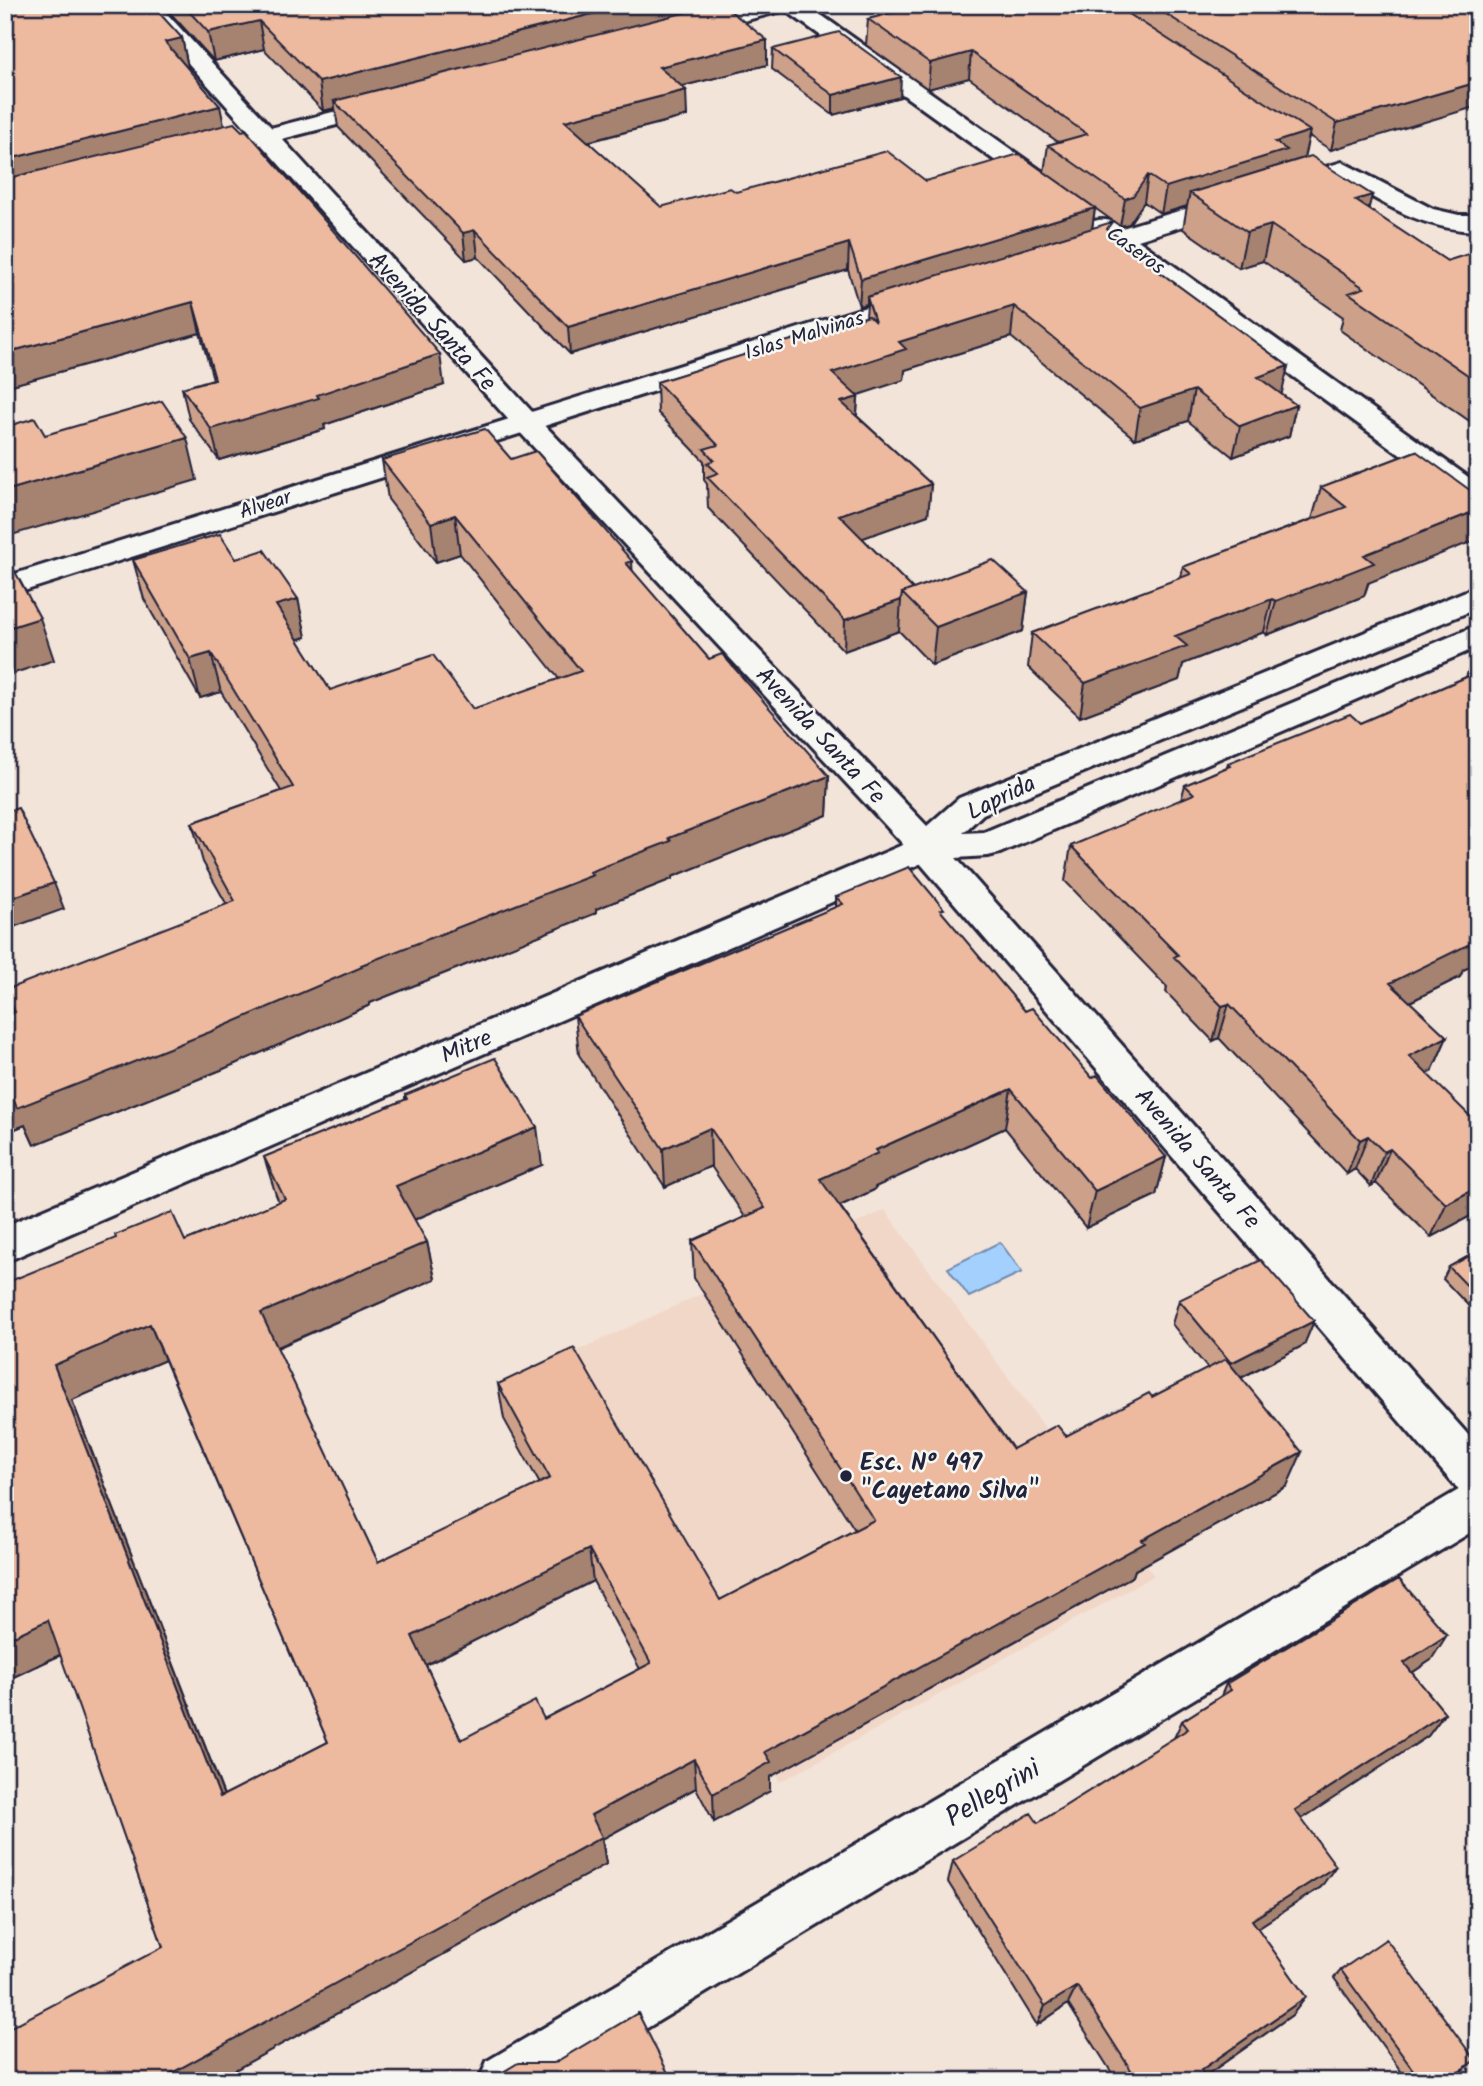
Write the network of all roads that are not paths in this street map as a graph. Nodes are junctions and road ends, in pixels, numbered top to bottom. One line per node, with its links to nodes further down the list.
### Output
1 (148, 5): 6 (street, Avenida Santa Fe)
2 (779, 5): 4 (street)
3 (792, 5): 10 (street)
4 (670, 33)
5 (413, 99): 6 (street)
6 (264, 137): 7 (street); 16 (street, Avenida Santa Fe)
7 (200, 153)
8 (1319, 154): 9 (street)
9 (1342, 169): 12 (street); 13 (street)
10 (1062, 197)
11 (1085, 213): 13 (street, Caseros)
12 (1478, 223)
13 (1119, 237): 14 (street); 17 (street, Caseros)
14 (1039, 262)
15 (947, 290): 16 (street, Islas Malvinas)
16 (524, 421): 18 (street, Alvear); 21 (street, Avenida Santa Fe)
17 (1478, 498)
18 (5, 587)
19 (1478, 596): 21 (street, Laprida)
20 (1478, 635): 21 (street, Laprida)
21 (926, 847): 22 (street, Mitre); 23 (street, Avenida Santa Fe)
22 (5, 1245)
23 (1478, 1479)
24 (1478, 1503): 25 (street, Pellegrini)
25 (507, 2081)

